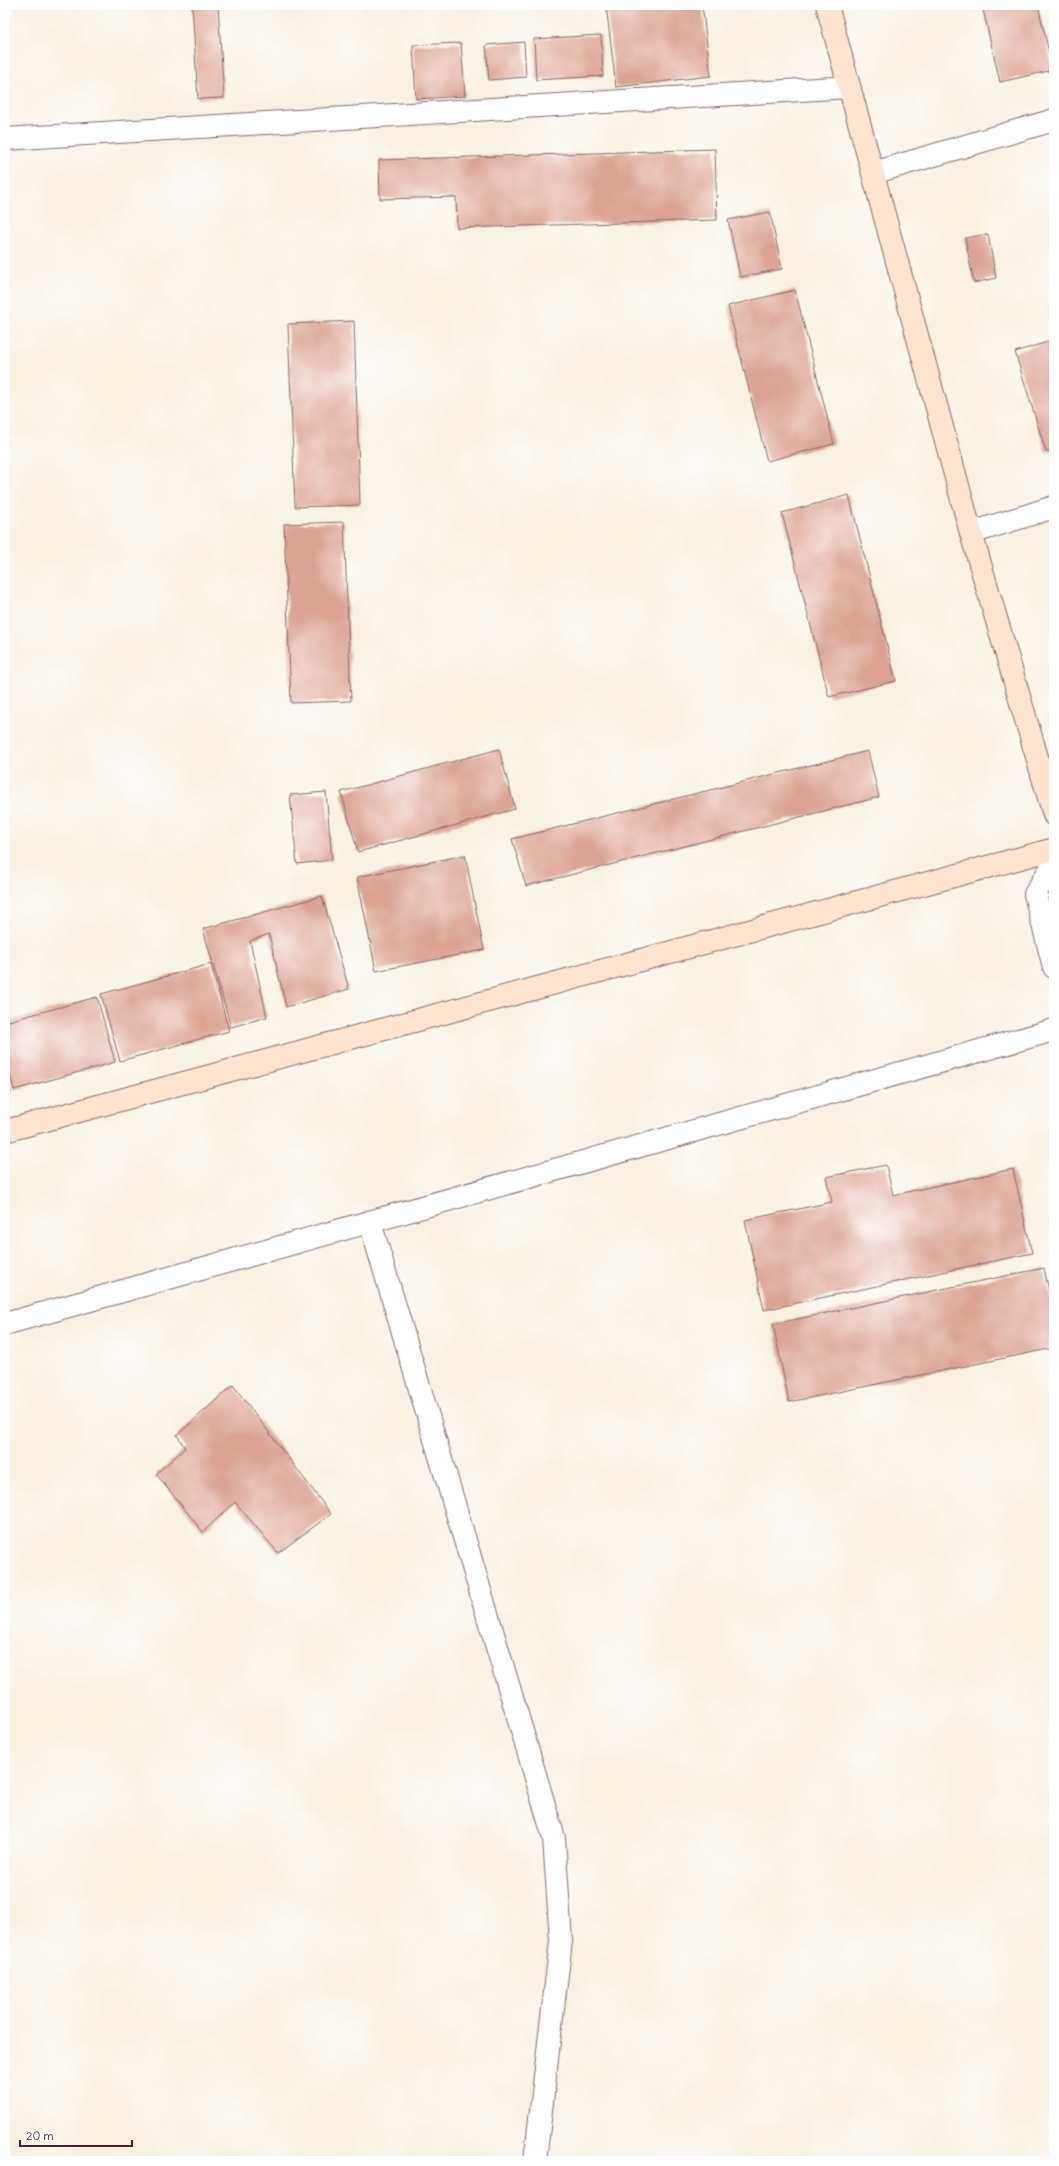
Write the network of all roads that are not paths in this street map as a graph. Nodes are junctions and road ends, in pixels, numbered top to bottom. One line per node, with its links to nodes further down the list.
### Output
1 (827, 5): 2 (street)
2 (849, 87): 4 (street); 5 (street)
3 (1054, 120): 5 (street)
4 (5, 139)
5 (873, 172): 7 (street)
6 (1054, 507): 7 (street)
7 (971, 533): 8 (street)
8 (1054, 815)
9 (1054, 849): 13 (street)
10 (1054, 863): 11 (street)
11 (1054, 966)
12 (1054, 1030): 14 (street)
13 (5, 1131)
14 (370, 1222): 15 (street); 16 (street)
15 (5, 1324)
16 (535, 2161)

